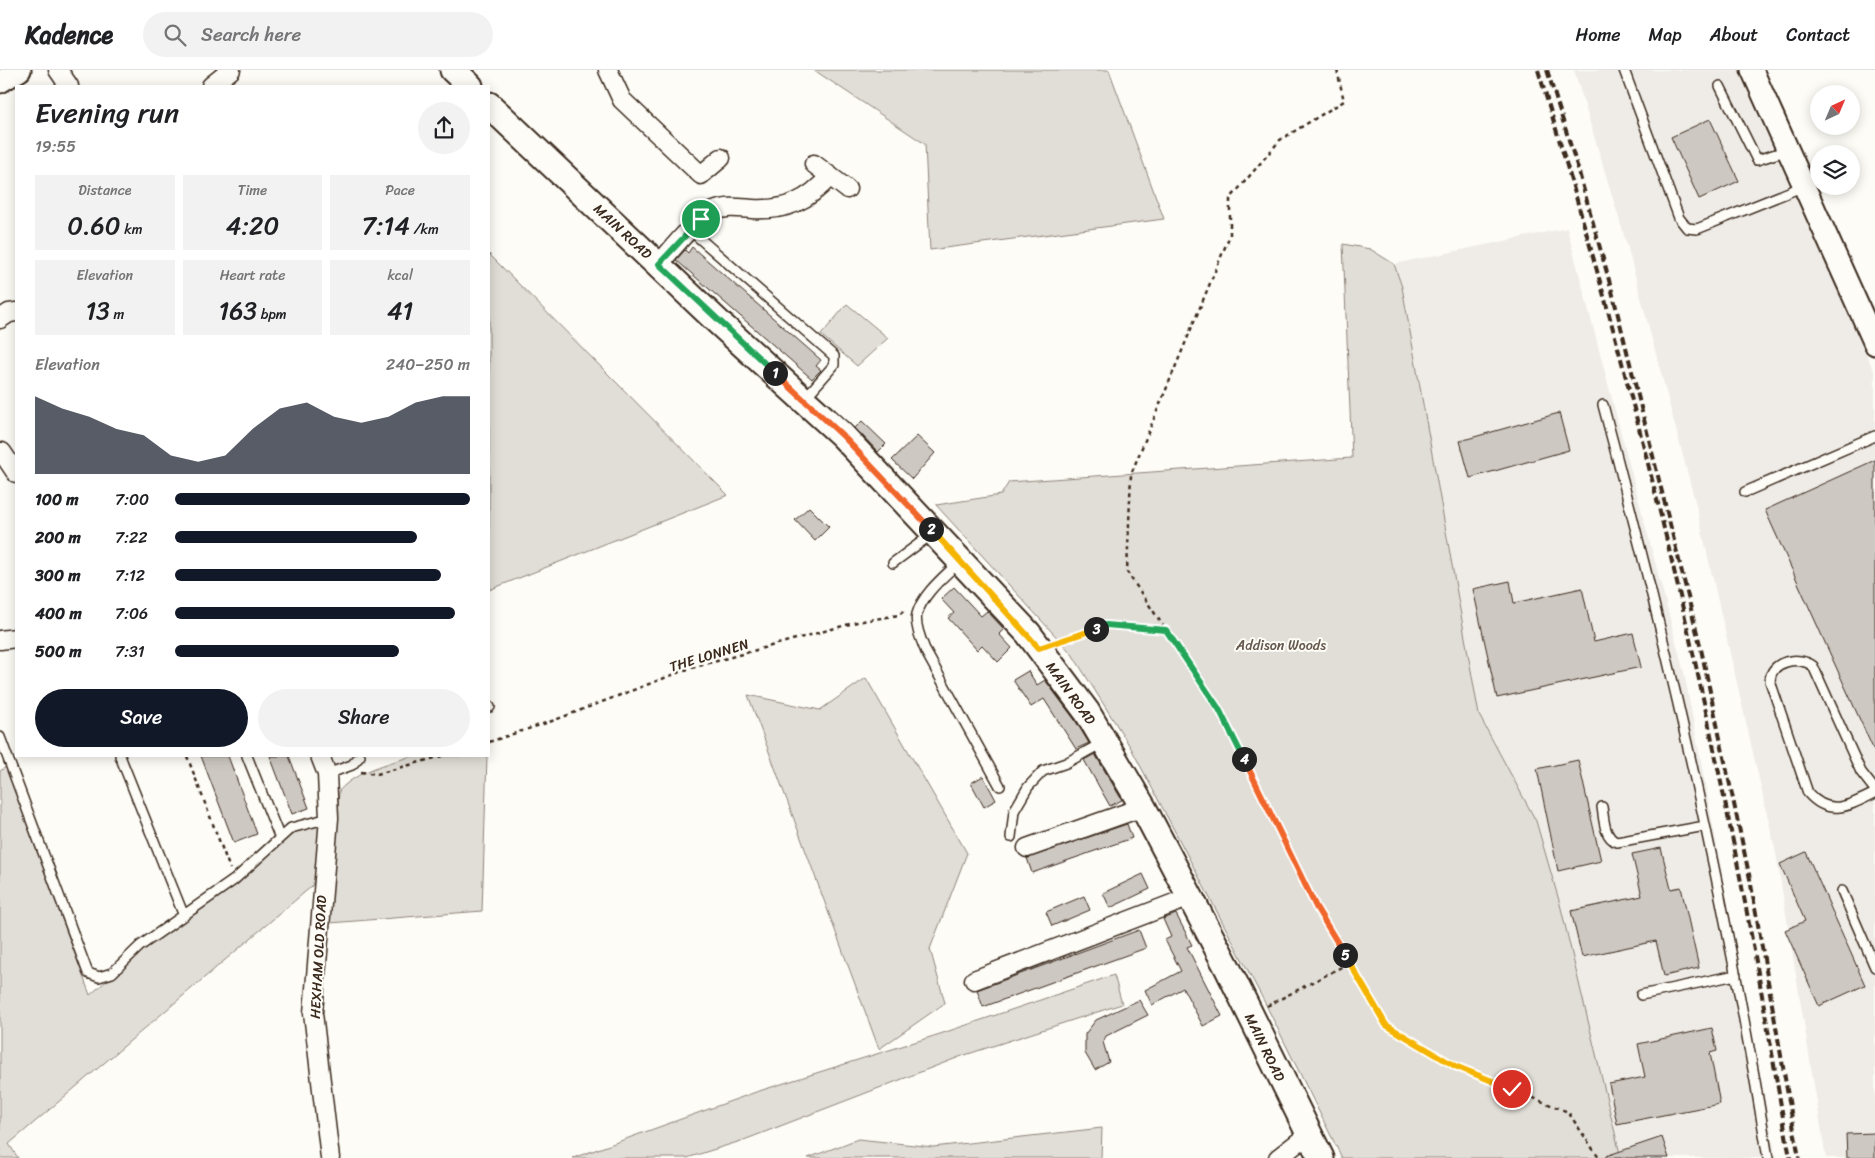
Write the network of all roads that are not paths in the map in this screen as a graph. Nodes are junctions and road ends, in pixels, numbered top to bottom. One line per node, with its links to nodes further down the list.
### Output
1 (20, 70): 8 (street)
2 (58, 70): 9 (street)
3 (231, 70): 10 (street)
4 (453, 70): 11 (main road)
5 (608, 70): 15 (street)
6 (1624, 70): 18 (lane)
7 (1752, 70): 14 (street)
8 (0, 82)
9 (68, 85)
10 (212, 85)
11 (469, 85)
12 (1720, 86): 14 (lane)
13 (490, 106): 21 (main road, MAIN ROAD)
14 (1788, 150): 18 (street)
15 (721, 158)
16 (814, 164): 17 (street)
17 (830, 176): 19 (street); 20 (street)
18 (1804, 186): 24 (street)
19 (848, 189)
20 (690, 230): 21 (street); 25 (lane)
21 (659, 264): 25 (main road, MAIN ROAD)
22 (15, 312): 23 (street)
23 (0, 319)
24 (1875, 344)
25 (804, 400): 31 (main road, MAIN ROAD)
26 (1603, 405): 48 (lane)
27 (1875, 436): 30 (lane)
28 (6, 449): 29 (street)
29 (15, 471)
30 (1745, 492)
31 (934, 533): 32 (main road, MAIN ROAD); 33 (lane)
32 (960, 560): 37 (main road, MAIN ROAD); 43 (lane)
33 (893, 562)
34 (15, 638): 35 (street)
35 (0, 640)
36 (0, 738): 54 (lane)
37 (1104, 741): 45 (main road, MAIN ROAD); 50 (lane)
38 (120, 757): 54 (lane)
39 (247, 757): 49 (lane)
40 (320, 757): 42 (street, HEXHAM OLD ROAD)
41 (359, 757): 42 (lane)
42 (327, 774): 47 (street, HEXHAM OLD ROAD)
43 (1000, 786)
44 (1875, 791): 44 (lane)
45 (1143, 807): 51 (street); 53 (main road, MAIN ROAD)
46 (1602, 807): 48 (lane)
47 (329, 818): 49 (lane); 60 (street, HEXHAM OLD ROAD)
48 (1706, 826): 56 (lane)
49 (279, 836): 54 (lane)
50 (1011, 837)
51 (1027, 848)
52 (1842, 891): 55 (lane)
53 (1190, 897): 57 (street); 59 (main road, MAIN ROAD)
54 (184, 916)
55 (1875, 967)
56 (1736, 975): 58 (lane); 63 (lane)
57 (974, 980)
58 (1640, 995)
59 (1309, 1134): 61 (street); 62 (main road, MAIN ROAD)
60 (330, 1158)
61 (1278, 1158)
62 (1322, 1158)
63 (1768, 1158)

